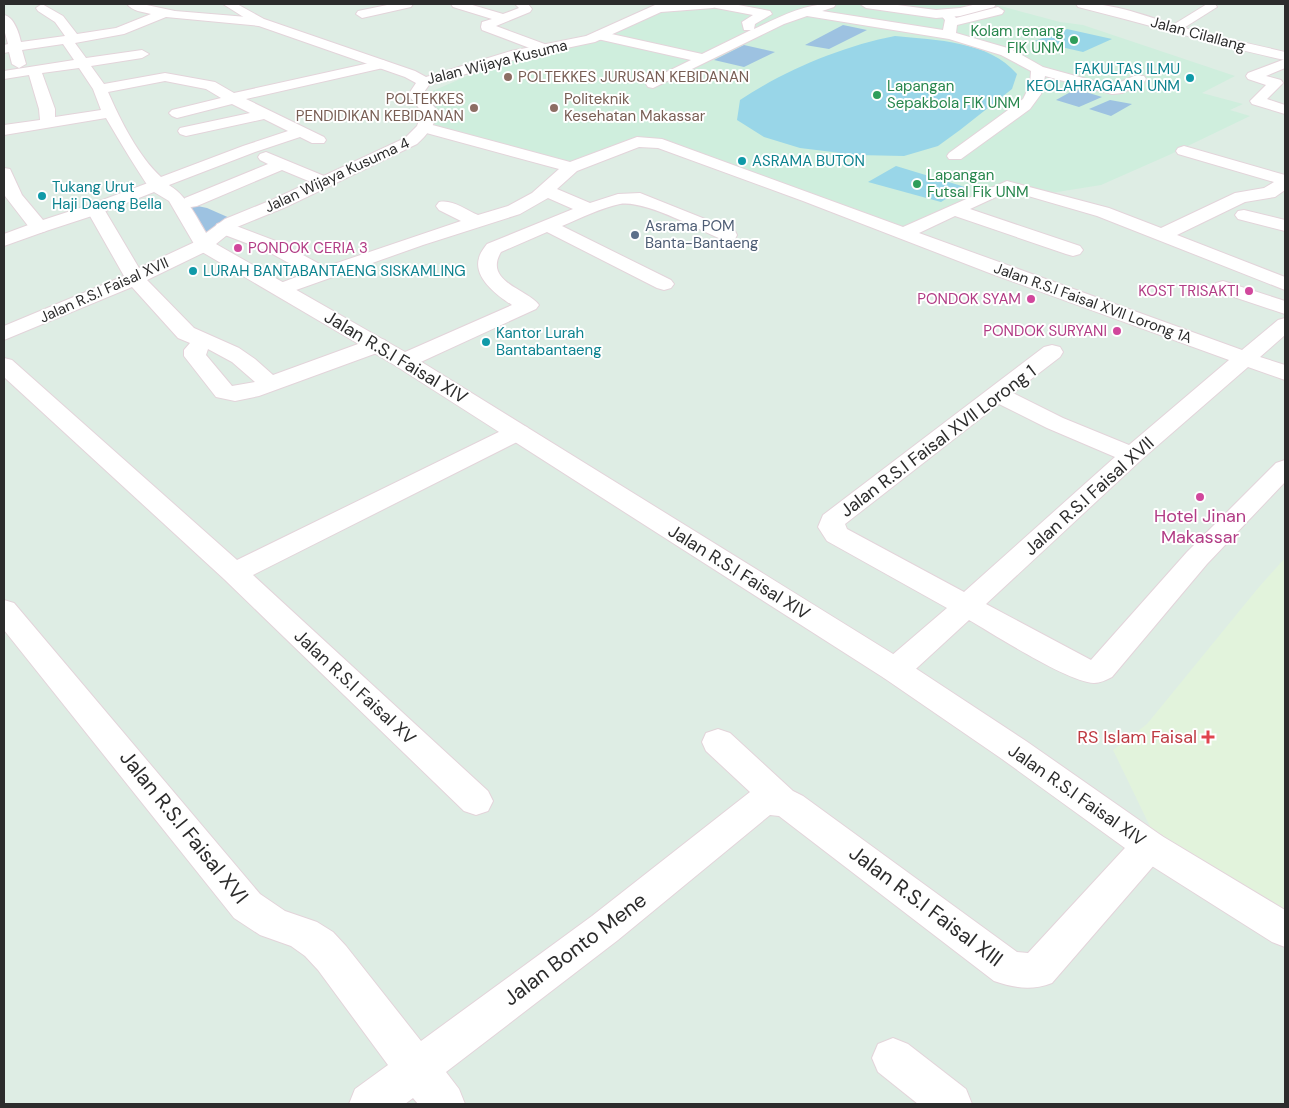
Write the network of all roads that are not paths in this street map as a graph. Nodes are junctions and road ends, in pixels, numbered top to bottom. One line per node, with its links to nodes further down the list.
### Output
1 (150, 4): 10 (street)
2 (407, 4): 17 (street)
3 (457, 4): 18 (street)
4 (521, 4): 18 (street)
5 (714, 4): 12 (street, Jalan Wijaya Kusuma); 28 (street, Jalan Wijaya Kusuma)
6 (830, 4): 15 (street)
7 (866, 4): 21 (street)
8 (1082, 4): 22 (street, Jalan Cilallang)
9 (1193, 4): 22 (street)
10 (135, 5): 16 (street)
11 (221, 5): 16 (street); 20 (street, Jalan Wijaya Kusuma)
12 (662, 6): 24 (street, Jalan Wijaya Kusuma)
13 (986, 6): 21 (street)
14 (42, 8): 25 (street)
15 (806, 12): 21 (street); 30 (street)
16 (168, 14): 20 (street); 23 (street)
17 (362, 14)
18 (502, 18): 27 (street)
19 (4, 19): 26 (street)
20 (260, 22): 32 (street, Jalan Wijaya Kusuma)
21 (949, 24): 36 (street)
22 (1174, 28): 29 (street, Jalan Cilallang)
23 (115, 32): 25 (street); 33 (street)
24 (598, 35): 27 (street, Jalan Wijaya Kusuma); 28 (street)
25 (70, 39): 26 (street); 31 (street)
26 (9, 48): 37 (street)
27 (545, 48): 40 (street, Jalan Wijaya Kusuma)
28 (688, 55): 30 (street)
29 (1282, 56): 44 (street)
30 (704, 59): 35 (street)
31 (81, 64): 33 (street); 37 (street); 42 (street)
32 (383, 64): 40 (street, Jalan Wijaya Kusuma); 43 (street)
33 (153, 65): 42 (street); 43 (street)
34 (657, 65): 35 (street)
35 (681, 70): 41 (street)
36 (1038, 70): 39 (street); 56 (street)
37 (29, 71): 38 (street); 48 (street)
38 (4, 75)
39 (1139, 79)
40 (424, 82): 49 (street, Jalan Wijaya Kusuma 4)
41 (653, 84)
42 (100, 89): 45 (street)
43 (233, 99): 46 (street); 47 (street)
44 (1285, 110)
45 (110, 113): 48 (street); 62 (street)
46 (176, 113)
47 (267, 114): 51 (street); 52 (street)
48 (48, 122): 50 (street)
49 (425, 128): 58 (street); 60 (street, Jalan Wijaya Kusuma 4)
50 (4, 130)
51 (186, 131)
52 (301, 132): 53 (street); 54 (street)
53 (318, 140)
54 (249, 149): 57 (street); 62 (street)
55 (1184, 151): 61 (street)
56 (955, 156)
57 (283, 164): 60 (street); 64 (street)
58 (571, 167): 63 (street); 75 (street, Jalan R.S.I Faisal XVII Lorong 1A)
59 (5, 178): 73 (street)
60 (323, 182): 74 (street, Jalan Wijaya Kusuma 4)
61 (1285, 183): 77 (street)
62 (157, 185): 64 (street); 66 (street)
63 (545, 190): 67 (street); 70 (street)
64 (184, 200): 74 (street); 74 (street)
65 (445, 206): 70 (street)
66 (95, 209): 73 (street); 82 (street)
67 (588, 209): 71 (street); 76 (street)
68 (955, 210): 75 (street); 77 (street); 80 (street)
69 (1244, 215): 72 (street)
70 (478, 222): 81 (street)
71 (547, 225): 84 (street); 94 (street)
72 (1285, 226)
73 (40, 227): 79 (street)
74 (223, 231): 81 (street); 82 (street, Jalan R.S.I Faisal XVII); 86 (street, Jalan R.S.I Faisal XIV)
75 (902, 234): 93 (street, Jalan R.S.I Faisal XVII Lorong 1A)
76 (728, 235)
77 (1162, 235): 83 (street)
78 (1185, 239): 83 (street)
79 (4, 240)
80 (1073, 250)
81 (323, 274): 86 (street)
82 (135, 278): 89 (street, Jalan R.S.I Faisal XVII); 90 (street)
83 (1285, 279)
84 (664, 284)
85 (1223, 287): 87 (street)
86 (282, 289): 91 (street, Jalan R.S.I Faisal XIV)
87 (1285, 308)
88 (1285, 324): 93 (street, Jalan R.S.I Faisal XVII)
89 (4, 334)
90 (204, 341): 97 (street); 97 (street)
91 (377, 345): 94 (street, Jalan R.S.I Faisal XIV); 97 (street)
92 (1052, 352): 98 (street, Jalan R.S.I Faisal XVII Lorong 1)
93 (1245, 358): 96 (street, Jalan R.S.I Faisal XVII Lorong 1A); 100 (street, Jalan R.S.I Faisal XVII)
94 (404, 361): 99 (street, Jalan R.S.I Faisal XIV)
95 (4, 365): 102 (street, Jalan R.S.I Faisal XV)
96 (1285, 373)
97 (269, 384)
98 (998, 395): 100 (street); 103 (street, Jalan R.S.I Faisal XVII Lorong 1)
99 (518, 432): 102 (street); 105 (street, Jalan R.S.I Faisal XIV)
100 (1132, 455): 103 (street, Jalan R.S.I Faisal XVII)
101 (1285, 468): 103 (street)
102 (234, 573): 107 (street, Jalan R.S.I Faisal XV)
103 (965, 607): 105 (street, Jalan R.S.I Faisal XVII)
104 (4, 610): 112 (street, Jalan R.S.I Faisal XVI)
105 (895, 670): 109 (street, Jalan R.S.I Faisal XIV)
106 (718, 742): 108 (street, Jalan R.S.I Faisal XIII)
107 (476, 801)
108 (781, 801): 109 (street, Jalan R.S.I Faisal XIII); 112 (street, Jalan Bonto Mene)
109 (1149, 846): 110 (street, Jalan R.S.I Faisal XIV)
110 (1285, 930)
111 (893, 1058): 115 (street)
112 (417, 1069): 113 (street, Jalan Bonto Mene); 114 (street, Jalan R.S.I Faisal XVI)
113 (370, 1104)
114 (444, 1104)
115 (952, 1104)

